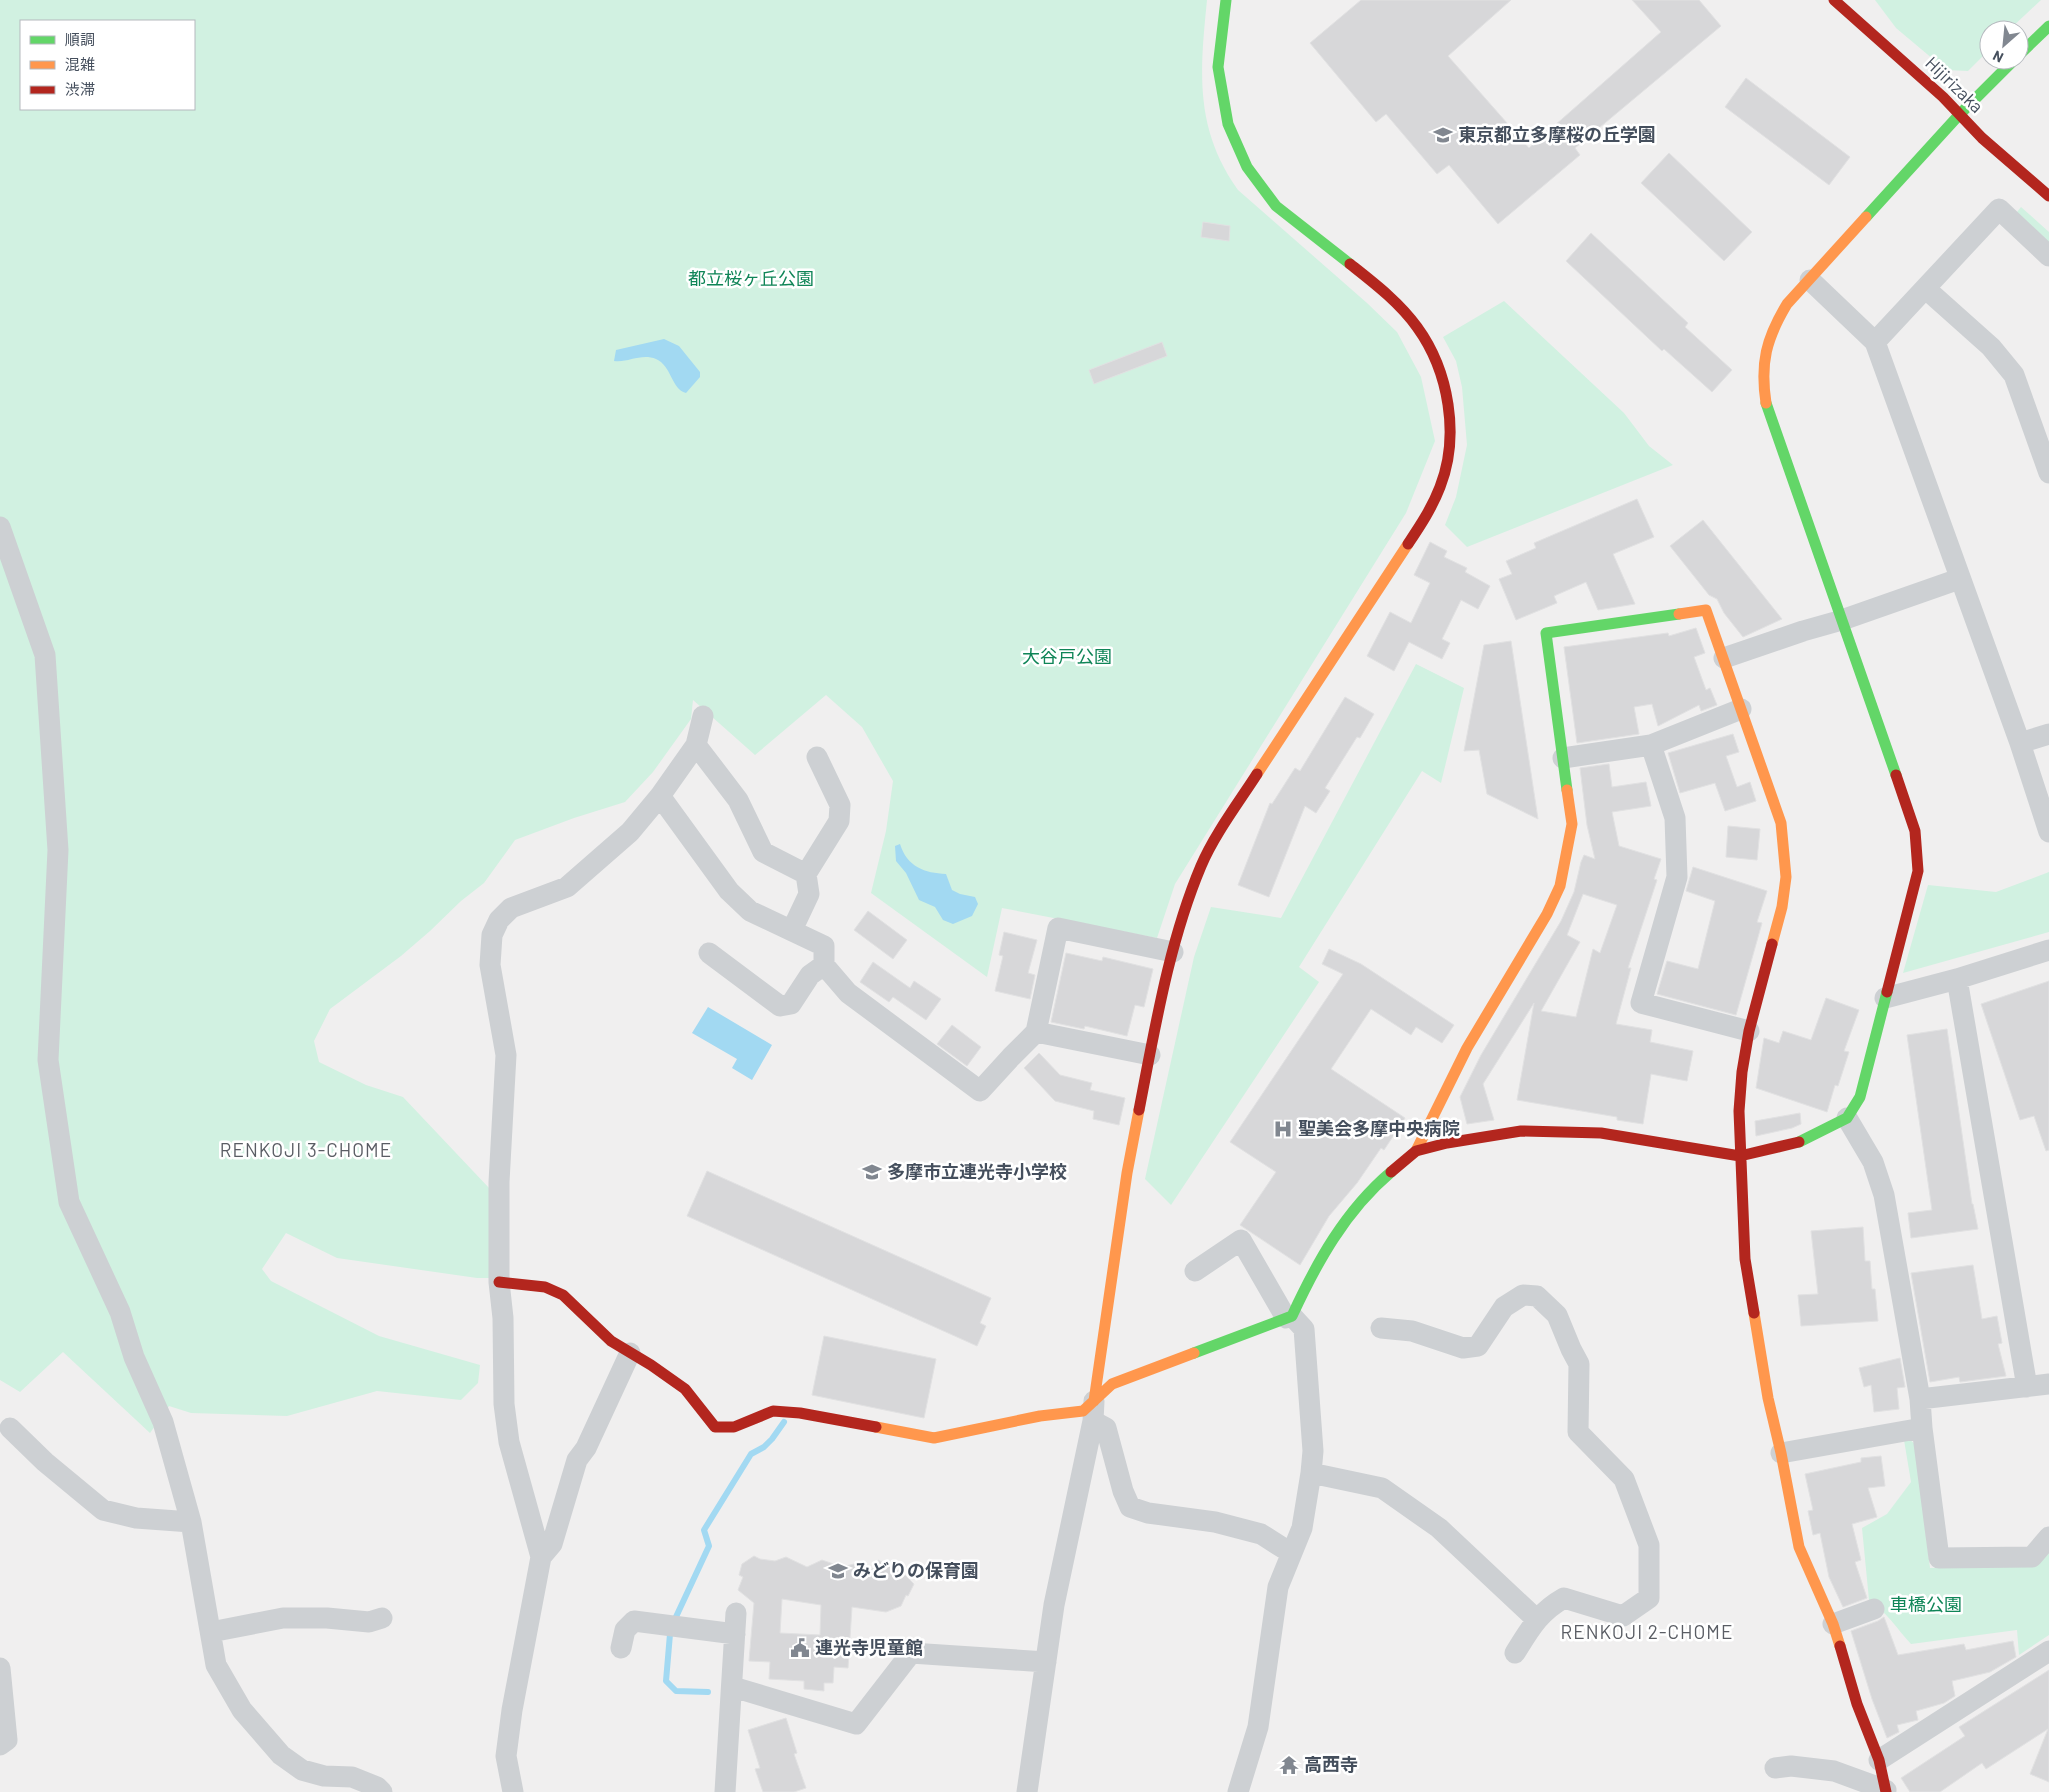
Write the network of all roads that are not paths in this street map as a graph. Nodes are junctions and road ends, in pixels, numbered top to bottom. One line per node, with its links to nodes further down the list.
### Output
1 (1226, 0): 30 (street)
2 (1834, 0): 6 (street, Hijirizaka)
3 (2049, 26): 4 (street)
4 (2029, 46)
5 (2004, 70): 6 (street)
6 (1959, 115): 7 (street, Hijirizaka); 9 (street)
7 (2049, 196)
8 (2049, 256): 10 (street)
9 (1810, 280): 11 (street); 15 (street)
10 (1926, 288): 11 (street); 12 (street)
11 (1875, 342): 14 (street)
12 (2049, 473)
13 (0, 527): 54 (street)
14 (1959, 579): 15 (street); 20 (street)
15 (1842, 620): 16 (street); 34 (street)
16 (1724, 658): 17 (street); 24 (street)
17 (1741, 709): 22 (street); 35 (street)
18 (703, 716): 21 (street)
19 (2049, 734): 20 (street)
20 (2020, 744): 26 (street)
21 (696, 745): 25 (street); 27 (street)
22 (1651, 746): 24 (street); 35 (street)
23 (817, 757): 27 (street)
24 (1564, 758): 39 (street)
25 (660, 796): 28 (street); 42 (street)
26 (2049, 832)
27 (806, 874): 28 (street)
28 (792, 930): 32 (street)
29 (2049, 950): 33 (street)
30 (1173, 952): 36 (street); 37 (street)
31 (709, 953): 32 (street)
32 (824, 965): 36 (street)
33 (1958, 979): 34 (street); 47 (street)
34 (1885, 998): 38 (street)
35 (1749, 1031): 40 (street)
36 (1036, 1032): 37 (street)
37 (1150, 1055): 49 (street)
38 (1847, 1118): 40 (street); 48 (street)
39 (1416, 1151): 40 (street); 43 (street)
40 (1740, 1156): 52 (street)
41 (1195, 1270): 43 (street)
42 (499, 1282): 45 (street); 57 (street)
43 (1289, 1317): 49 (street); 53 (street)
44 (1381, 1328): 61 (street)
45 (630, 1352): 49 (street); 57 (street)
46 (2049, 1384): 47 (street)
47 (2027, 1387): 48 (street)
48 (1920, 1399): 50 (street)
49 (1093, 1411): 56 (street); 68 (street)
50 (1922, 1428): 52 (street); 55 (street)
51 (8, 1436): 54 (street)
52 (1781, 1453): 62 (street)
53 (1311, 1473): 56 (street); 61 (street)
54 (191, 1522): 63 (street)
55 (2049, 1537)
56 (1292, 1554): 79 (street)
57 (541, 1557): 76 (street)
58 (1874, 1609): 62 (street)
59 (736, 1613): 64 (street)
60 (382, 1618): 63 (street)
61 (1536, 1619): 67 (street)
62 (1833, 1624): 72 (street)
63 (211, 1632): 75 (street)
64 (735, 1634): 65 (street); 70 (street)
65 (621, 1648)
66 (2049, 1651): 72 (street)
67 (1515, 1653)
68 (1046, 1662): 70 (street); 78 (street)
69 (0, 1668): 71 (street)
70 (733, 1687): 77 (street)
71 (0, 1745)
72 (1879, 1760): 74 (street)
73 (1775, 1768): 74 (street)
74 (1886, 1791)
75 (382, 1792)
76 (513, 1792)
77 (725, 1792)
78 (1027, 1792)
79 (1238, 1792)

